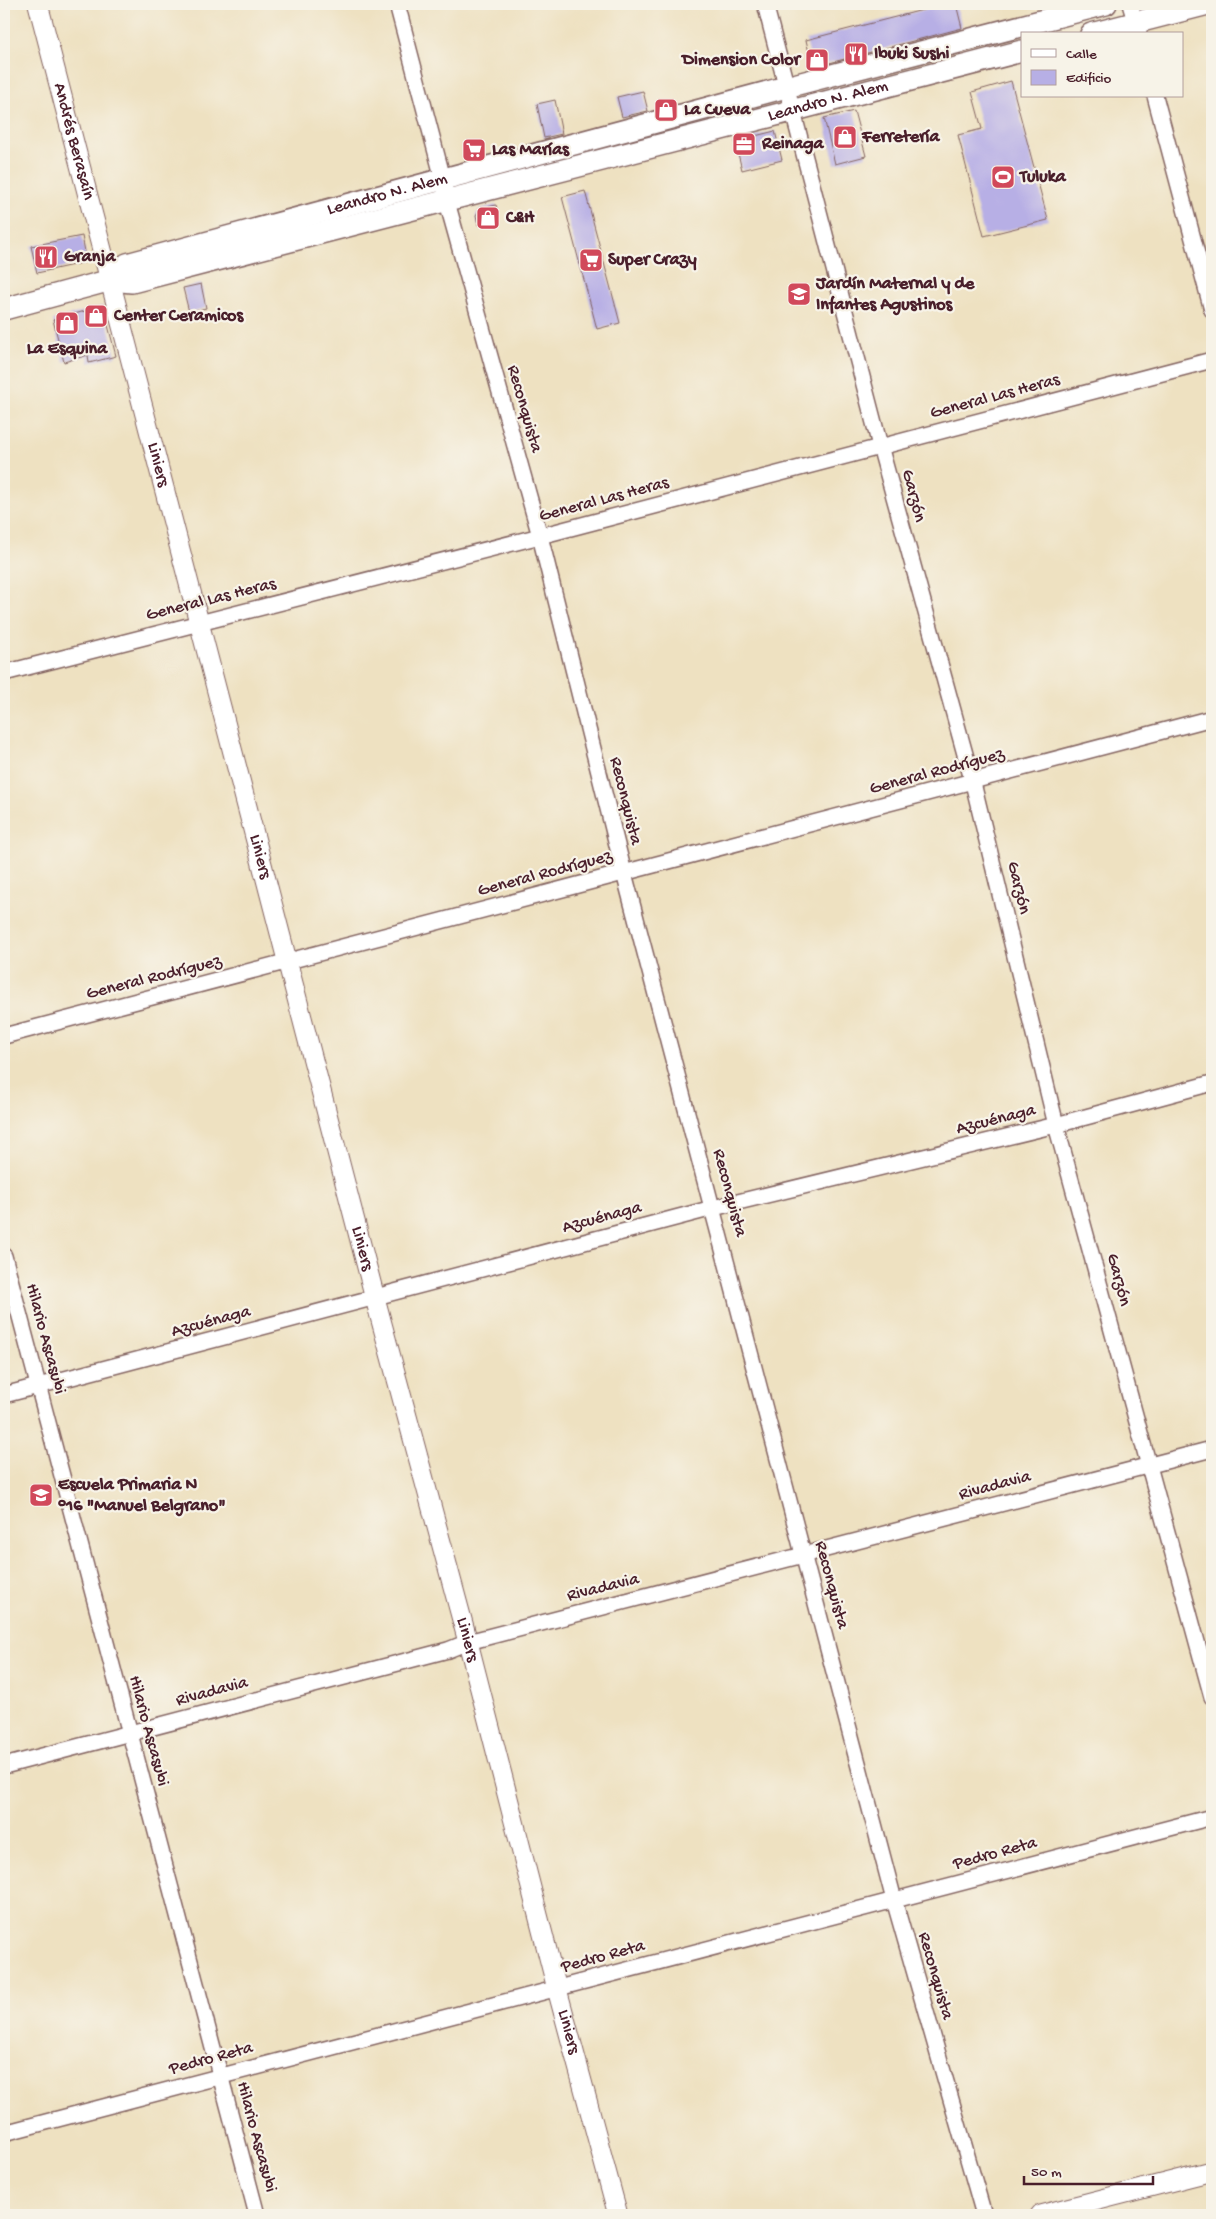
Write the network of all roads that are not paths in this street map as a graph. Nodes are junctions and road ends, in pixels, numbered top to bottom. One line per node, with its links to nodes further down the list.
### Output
1 (38, 4): 14 (street, Andrés Berasaín)
2 (397, 4): 12 (street, Reconquista)
3 (765, 4): 9 (street, Garzón)
4 (1106, 4): 9 (main road, Leandro N. Alem)
5 (1208, 4): 6 (main road)
6 (1135, 20): 7 (main road)
7 (1097, 32)
8 (1021, 51): 11 (main road, Leandro N. Alem)
9 (786, 87): 11 (street, Garzón); 12 (main road, Leandro N. Alem)
10 (1156, 98): 16 (street)
11 (792, 110): 13 (main road, Leandro N. Alem); 18 (street, Garzón)
12 (443, 178): 13 (street, Reconquista); 14 (main road, Leandro N. Alem)
13 (447, 202): 14 (main road, Leandro N. Alem); 19 (street, Reconquista)
14 (112, 280): 15 (main road, Leandro N. Alem); 20 (street, Liniers)
15 (4, 309)
16 (1212, 310)
17 (1212, 360): 18 (street, General Las Heras)
18 (880, 446): 19 (street, General Las Heras); 23 (street, Garzón)
19 (540, 536): 20 (street, General Las Heras); 24 (street, Reconquista)
20 (200, 622): 21 (street, General Las Heras); 25 (street, Liniers)
21 (4, 673)
22 (1212, 718): 23 (street, General Rodríguez)
23 (973, 782): 24 (street, General Rodríguez); 28 (street, Garzón)
24 (624, 873): 25 (street, General Rodríguez); 29 (street, Reconquista)
25 (288, 962): 26 (street, General Rodríguez); 31 (street, Liniers)
26 (4, 1036)
27 (1212, 1083): 28 (street, Azcuénaga)
28 (1056, 1125): 29 (street, Azcuénaga); 35 (street, Garzón)
29 (714, 1208): 31 (street, Azcuénaga); 36 (street, Reconquista)
30 (4, 1256): 32 (street, Hilario Ascasubi)
31 (375, 1298): 32 (street, Azcuénaga); 37 (street, Liniers)
32 (38, 1386): 33 (street, Azcuénaga); 39 (street, Hilario Ascasubi)
33 (4, 1395)
34 (1212, 1449): 35 (street, Rivadavia)
35 (1149, 1466): 36 (street, Rivadavia); 38 (street, Garzón)
36 (804, 1555): 37 (street, Rivadavia); 42 (street, Reconquista)
37 (468, 1642): 39 (street, Rivadavia); 43 (street, Liniers)
38 (1212, 1697)
39 (129, 1733): 40 (street, Rivadavia); 44 (street, Hilario Ascasubi)
40 (4, 1766)
41 (1212, 1817): 42 (street, Pedro Reta)
42 (894, 1900): 43 (street, Pedro Reta); 49 (street, Reconquista)
43 (557, 1989): 44 (street, Pedro Reta); 48 (street, Liniers)
44 (219, 2075): 45 (street, Pedro Reta); 47 (street, Hilario Ascasubi)
45 (4, 2133)
46 (1212, 2171): 50 (street)
47 (257, 2215)
48 (618, 2215)
49 (984, 2215)
50 (1040, 2215)

